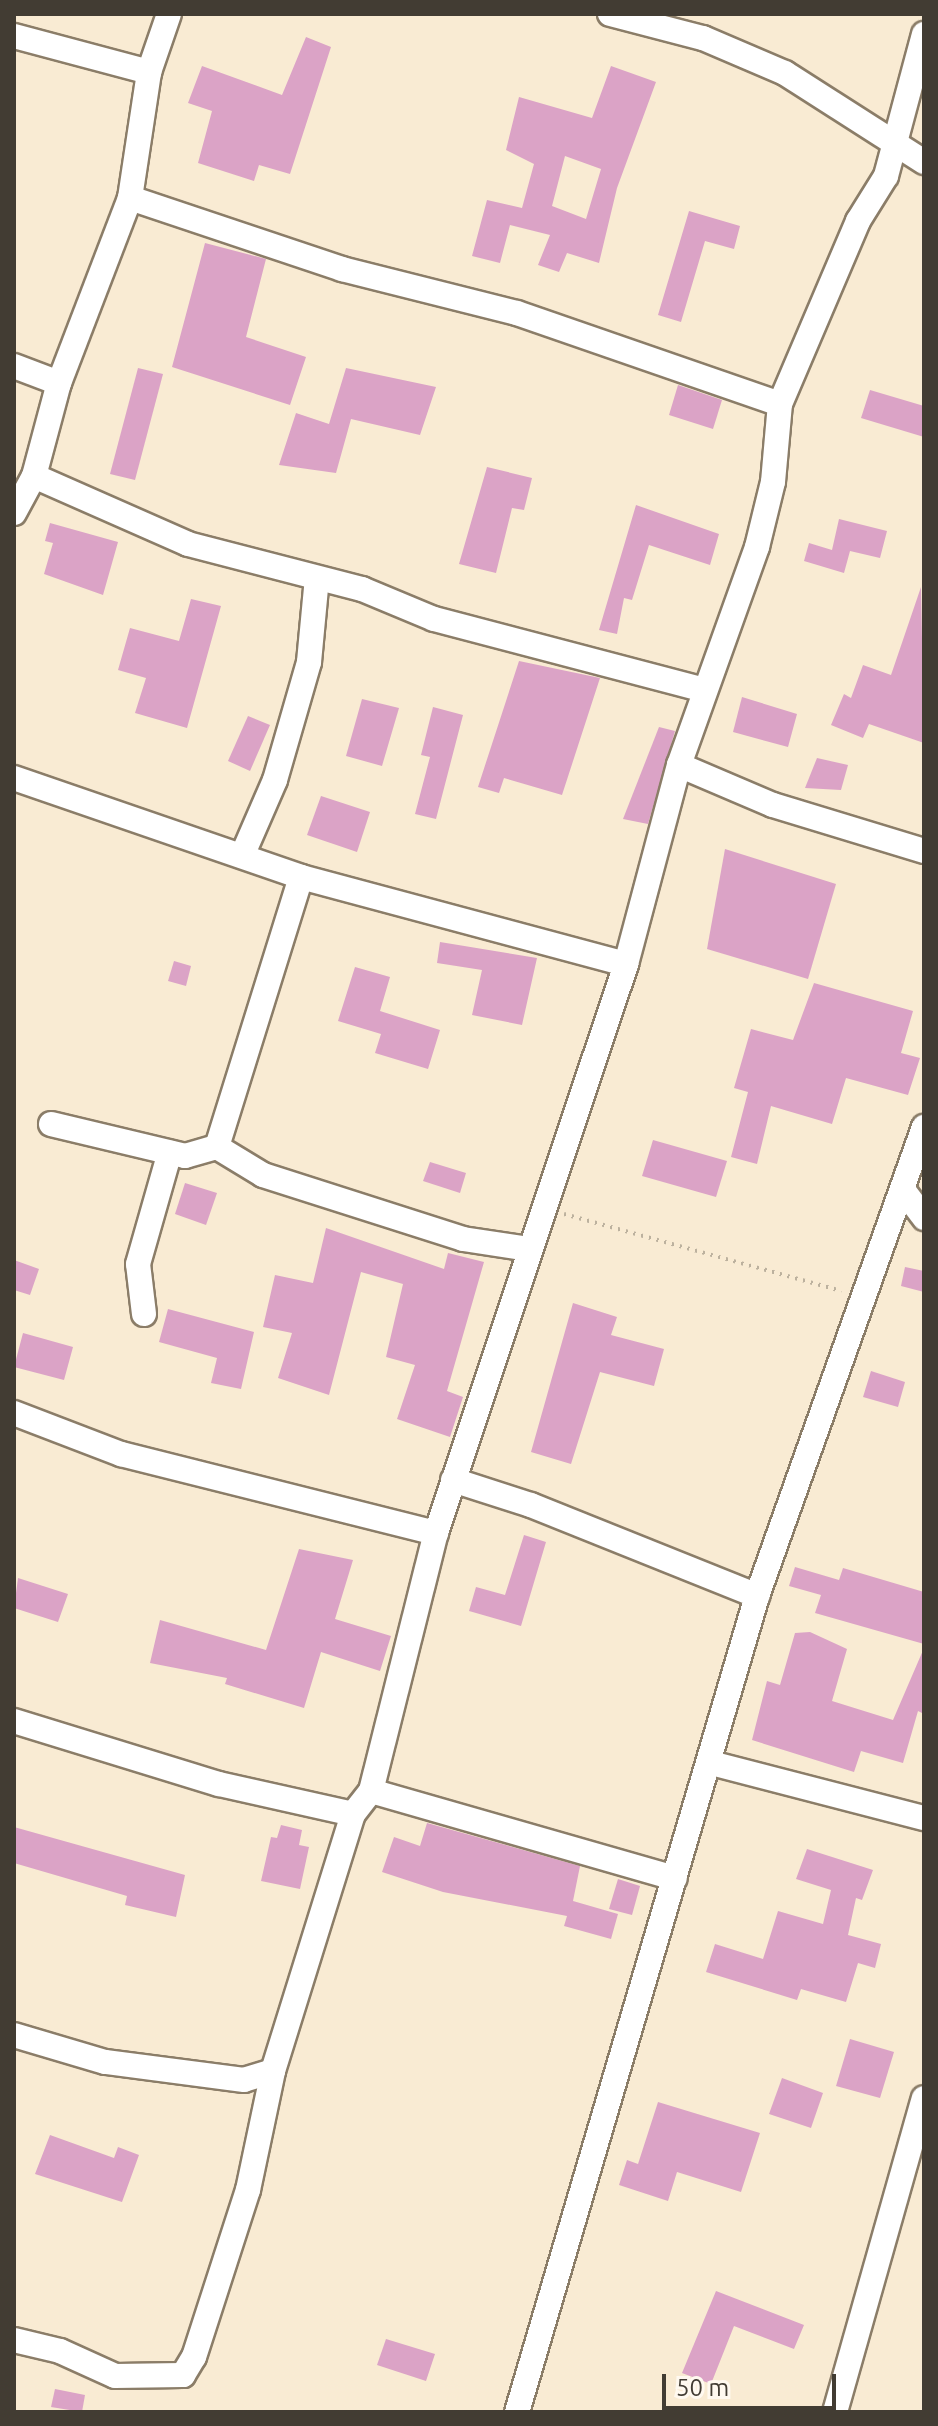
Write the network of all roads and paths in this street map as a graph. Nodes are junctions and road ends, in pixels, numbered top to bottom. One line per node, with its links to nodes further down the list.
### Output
1 (169, 14): 5 (street)
2 (610, 14): 6 (street)
3 (924, 34): 6 (street)
4 (14, 36): 5 (street)
5 (149, 72): 8 (street)
6 (895, 149): 7 (street); 11 (street)
7 (924, 162)
8 (130, 198): 10 (street); 11 (street)
9 (14, 366): 10 (street)
10 (59, 383): 12 (street)
11 (780, 404): 15 (street)
12 (34, 476): 13 (street); 14 (street)
13 (14, 513)
14 (317, 578): 15 (street); 19 (street)
15 (705, 690): 16 (street)
16 (679, 765): 18 (street); 21 (street)
17 (14, 778): 19 (street)
18 (924, 851)
19 (242, 856): 20 (street)
20 (301, 877): 21 (street); 24 (street)
21 (626, 964): 27 (street)
22 (51, 1124): 25 (street)
23 (924, 1127): 26 (street)
24 (217, 1147): 25 (street); 29 (street)
25 (170, 1152): 31 (street)
26 (904, 1191): 28 (street); 30 (street)
27 (542, 1208): 29 (street); 30 (path)
28 (924, 1218)
29 (528, 1249): 33 (street)
30 (862, 1297): 35 (street)
31 (144, 1314)
32 (14, 1413): 34 (street)
33 (453, 1480): 34 (street); 35 (street)
34 (436, 1533): 38 (street)
35 (757, 1596): 37 (street)
36 (14, 1721): 39 (street)
37 (711, 1763): 40 (street); 41 (street)
38 (371, 1791): 39 (street); 41 (street)
39 (353, 1814): 43 (street)
40 (924, 1818)
41 (675, 1878): 46 (street)
42 (14, 2035): 43 (street)
43 (273, 2071): 45 (street)
44 (924, 2098): 47 (street)
45 (14, 2340)
46 (517, 2412)
47 (835, 2412)

